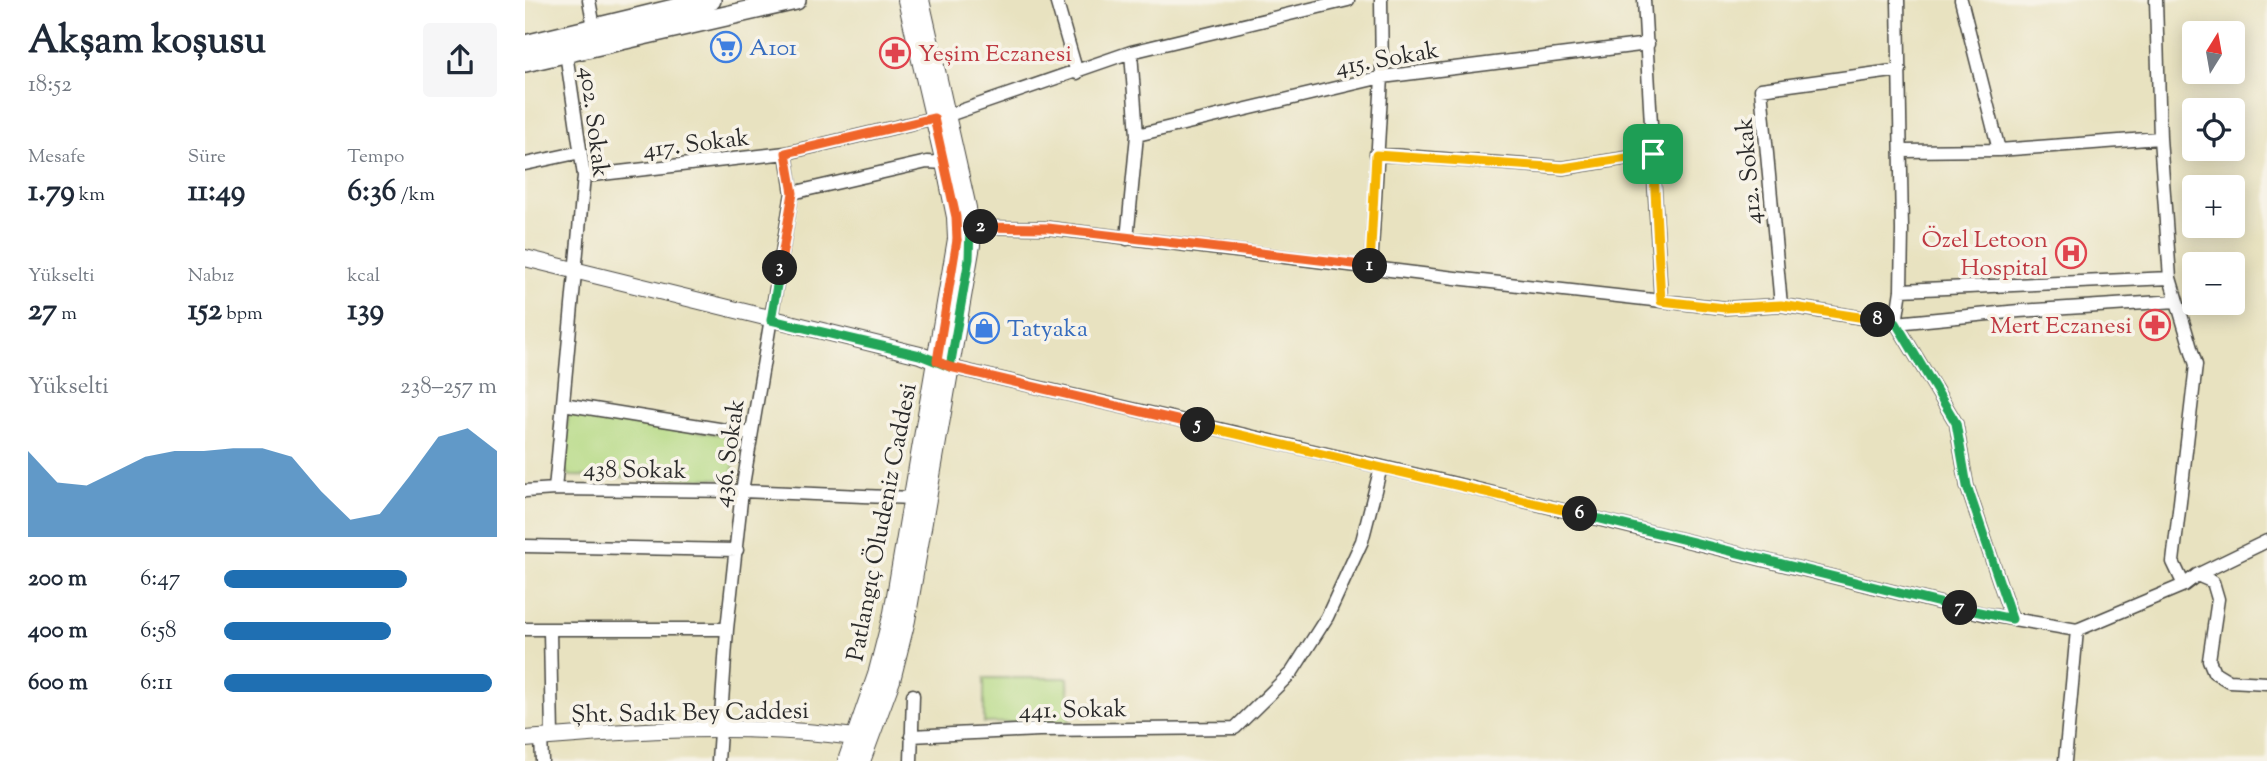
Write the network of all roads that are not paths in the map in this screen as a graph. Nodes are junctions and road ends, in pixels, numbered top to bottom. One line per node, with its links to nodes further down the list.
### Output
1 (589, 0): 14 (street)
2 (711, 0): 13 (main road)
3 (796, 0): 18 (main road)
4 (907, 0): 23 (main road, Patlangıç Öludeniz Caddesi)
5 (920, 0): 23 (main road, Patlangıç Öludeniz Caddesi)
6 (1056, 0): 21 (street)
7 (1348, 0): 17 (street, 417. Sokak)
8 (1381, 0): 22 (street)
9 (1644, 0): 16 (street)
10 (1898, 0): 20 (street)
11 (1961, 0): 26 (street)
12 (2156, 0): 25 (street)
13 (673, 4): 14 (main road)
14 (594, 27): 15 (main road)
15 (525, 44)
16 (1648, 44): 22 (street, 415. Sokak); 30 (street)
17 (1131, 52): 21 (street, 417. Sokak); 24 (street)
18 (566, 53): 19 (main road); 28 (street, 402. Sokak)
19 (525, 62)
20 (1900, 70): 27 (street); 45 (street, 412. Sokak)
21 (1077, 73): 23 (street, 417. Sokak)
22 (1382, 77): 24 (street, 415. Sokak); 31 (street)
23 (940, 117): 29 (street, 417. Sokak); 32 (main road, Patlangıç Öludeniz Caddesi); 36 (main road, Patlangıç Öludeniz Caddesi)
24 (1137, 135): 37 (street)
25 (2159, 138): 26 (street); 41 (street)
26 (1999, 150): 27 (street)
27 (1902, 151): 42 (street)
28 (581, 152): 33 (street); 34 (street, 402. Sokak)
29 (786, 153): 34 (street, 417. Sokak); 35 (street, 436. Sokak)
30 (1653, 154): 31 (street); 43 (street)
31 (1376, 155): 39 (street)
32 (945, 163): 35 (street); 48 (main road, Patlangıç Öludeniz Caddesi)
33 (525, 164)
34 (584, 176): 40 (street, 402. Sokak)
35 (793, 193): 46 (street, 436. Sokak)
36 (970, 227): 37 (street); 48 (main road, Patlangıç Öludeniz Caddesi)
37 (1127, 239): 39 (street)
38 (525, 258): 40 (street)
39 (1371, 267): 43 (street)
40 (575, 270): 46 (street); 49 (street, 402. Sokak)
41 (2169, 278): 42 (street); 44 (street)
42 (1901, 290): 47 (street)
43 (1661, 301): 45 (street)
44 (2177, 301): 47 (street); 60 (street)
45 (1781, 305): 47 (street)
46 (771, 320): 48 (street); 50 (street, 436. Sokak)
47 (1896, 323): 61 (street)
48 (944, 364): 51 (street); 55 (main road, Patlangıç Öludeniz Caddesi); 75 (main road, Patlangıç Öludeniz Caddesi)
49 (563, 404): 50 (street); 52 (street, 402. Sokak)
50 (750, 433): 54 (street, 436. Sokak)
51 (1381, 467): 61 (street); 69 (street, 441. Sokak)
52 (555, 489): 53 (street, 438 Sokak); 54 (street, 438 Sokak)
53 (525, 491)
54 (742, 491): 55 (street, 438 Sokak); 58 (street, 436. Sokak)
55 (912, 498): 70 (main road, Patlangıç Öludeniz Caddesi)
56 (2267, 541): 59 (street)
57 (525, 546): 58 (street)
58 (737, 550): 63 (street, 436. Sokak)
59 (2197, 575): 60 (street); 66 (street)
60 (2184, 585): 64 (street)
61 (2012, 619): 64 (street)
62 (525, 629): 65 (street)
63 (727, 629): 65 (street); 68 (street, 436. Sokak)
64 (2077, 630): 77 (street)
65 (550, 631): 71 (street)
66 (2267, 683)
67 (913, 695): 69 (street)
68 (722, 730): 70 (street, Şht. Sadık Bey Caddesi); 71 (street, Şht. Sadık Bey Caddesi); 73 (street, 436. Sokak)
69 (911, 736): 76 (street)
70 (855, 737): 74 (main road, Patlangıç Öludeniz Caddesi)
71 (539, 738): 72 (street)
72 (542, 761)
73 (718, 761)
74 (846, 761)
75 (862, 761)
76 (911, 761)
77 (2065, 761)

